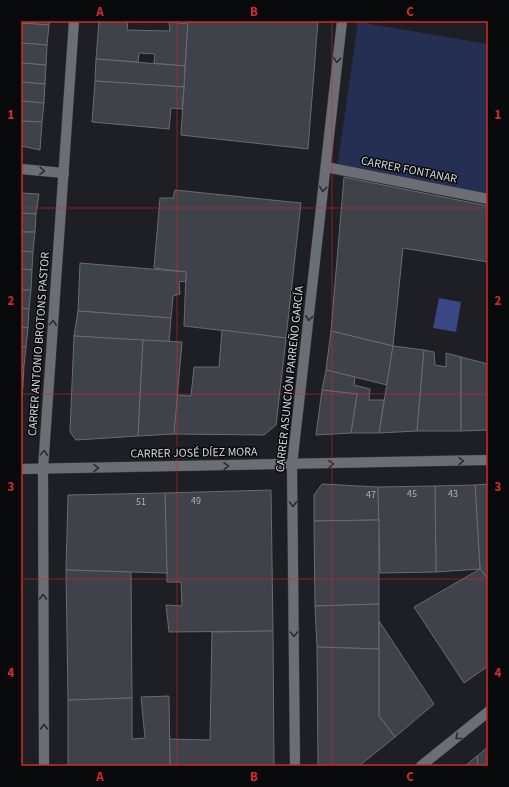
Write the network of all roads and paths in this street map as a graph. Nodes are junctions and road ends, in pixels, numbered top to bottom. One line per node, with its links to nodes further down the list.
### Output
1 (74, 21): 5 (street, CARRER ANTONIO BROTONS PASTOR)
2 (342, 21): 3 (street, CARRER ASUNCIÓN PARREÑO GARCÍA, one-way to 3)
3 (326, 167): 6 (street, CARRER FONTANAR); 8 (street, CARRER ASUNCIÓN PARREÑO GARCÍA, one-way to 8)
4 (21, 169): 5 (street, one-way to 5)
5 (64, 173): 10 (street, CARRER ANTONIO BROTONS PASTOR, one-way to 5)
6 (488, 199)
7 (488, 460): 8 (street, CARRER JOSÉ DÍEZ MORA, one-way to 7)
8 (292, 464): 10 (street, CARRER JOSÉ DÍEZ MORA, one-way to 8); 13 (street, CARRER ASUNCIÓN PARREÑO GARCÍA, one-way to 13)
9 (21, 469): 10 (street, CARRER JOSÉ DÍEZ MORA)
10 (43, 469): 12 (street, CARRER ANTONIO BROTONS PASTOR, one-way to 10)
11 (488, 712): 14 (street, one-way to 14)
12 (44, 766)
13 (296, 766)
14 (421, 766)

